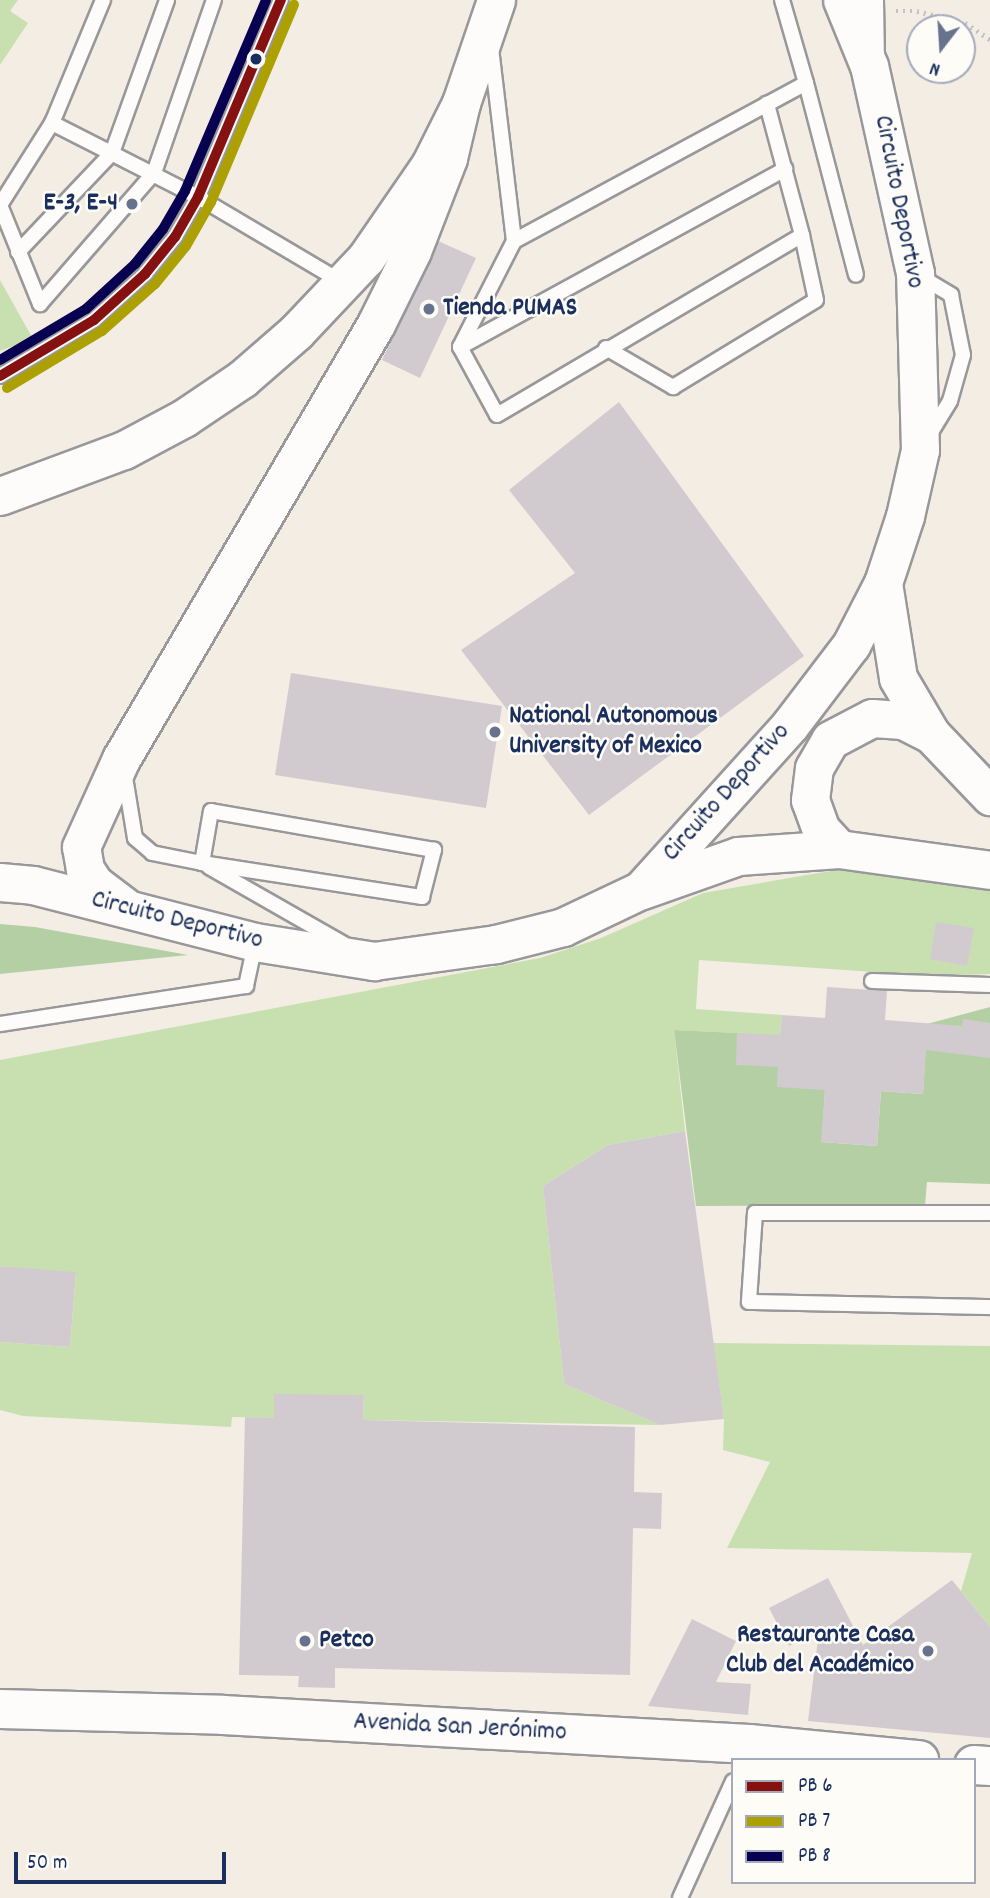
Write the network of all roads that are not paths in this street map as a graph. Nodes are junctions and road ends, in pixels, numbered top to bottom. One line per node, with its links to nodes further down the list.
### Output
1 (103, 0): 11 (lane)
2 (167, 0): 12 (lane)
3 (214, 0): 14 (lane)
4 (281, 0): 15 (lane)
5 (782, 0): 8 (lane)
6 (860, 4): 25 (street, Circuito Deportivo)
7 (492, 12): 9 (street); 17 (lane)
8 (806, 83): 10 (lane); 19 (lane)
9 (461, 103): 20 (street); 27 (street)
10 (766, 104): 13 (lane); 17 (lane)
11 (52, 123): 12 (lane); 18 (lane)
12 (112, 153): 14 (lane); 18 (lane)
13 (785, 169): 16 (lane); 21 (lane)
14 (154, 173): 15 (lane); 18 (lane)
15 (198, 197): 20 (lane); 23 (lane)
16 (802, 235): 22 (lane); 22 (lane)
17 (514, 241): 21 (lane)
18 (18, 252)
19 (856, 275)
20 (344, 284): 24 (street)
21 (460, 347): 22 (lane)
22 (606, 348)
23 (0, 376)
24 (0, 496)
25 (883, 583): 26 (street); 33 (street, Circuito Deportivo)
26 (931, 734): 28 (street); 29 (street)
27 (121, 759): 30 (lane); 34 (street)
28 (990, 796)
29 (839, 849): 31 (street); 33 (street)
30 (202, 863): 30 (lane); 36 (lane)
31 (990, 870)
32 (0, 882): 34 (street, Circuito Deportivo)
33 (641, 890): 36 (street, Circuito Deportivo)
34 (128, 909): 35 (street, Circuito Deportivo)
35 (255, 942): 36 (street, Circuito Deportivo); 39 (lane)
36 (374, 961)
37 (872, 981): 38 (lane)
38 (990, 985)
39 (0, 1024)
40 (990, 1213): 41 (lane)
41 (990, 1307)
42 (0, 1709): 43 (main road, Avenida San Jerónimo)
43 (746, 1752): 44 (main road, Avenida San Jerónimo)
44 (876, 1758)
45 (731, 1785): 46 (lane)
46 (680, 1898)

